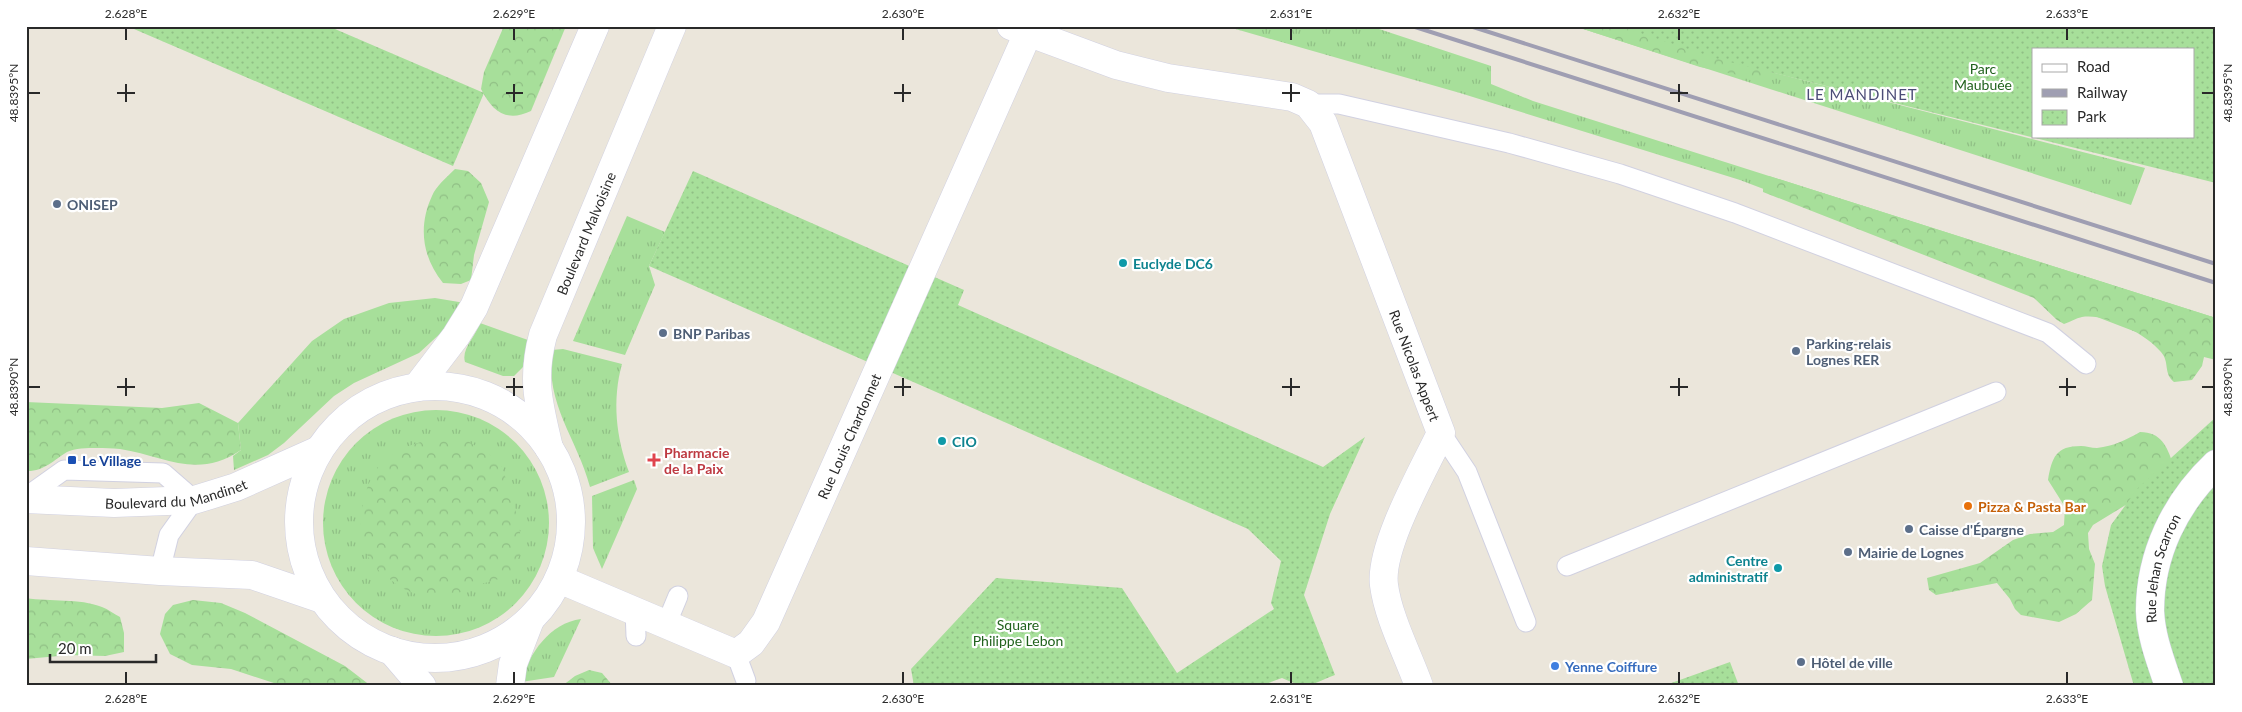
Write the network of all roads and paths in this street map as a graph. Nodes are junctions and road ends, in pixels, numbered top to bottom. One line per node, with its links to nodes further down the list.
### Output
1 (595, 26): 6 (street)
2 (672, 26): 9 (street, Boulevard Malvoisine)
3 (1019, 30): 4 (street); 24 (street, Rue Louis Chardonnet)
4 (1308, 104): 5 (lane); 8 (street, Rue Nicolas Appert)
5 (2086, 364)
6 (417, 387): 9 (street); 10 (street)
7 (1996, 392): 15 (lane)
8 (1441, 433): 21 (lane); 28 (street, Rue Nicolas Appert)
9 (549, 448): 17 (street)
10 (319, 450): 13 (street, Boulevard du Mandinet); 19 (street)
11 (2216, 464): 29 (street, Rue Jehan Scarron)
12 (26, 498): 13 (street, Boulevard du Mandinet)
13 (194, 500): 16 (lane)
14 (26, 561): 16 (street)
15 (1567, 566)
16 (160, 571): 19 (street)
17 (559, 579): 20 (street); 22 (street)
18 (678, 596): 22 (lane)
19 (322, 599): 23 (street)
20 (530, 620): 23 (street); 27 (street)
21 (1526, 622)
22 (666, 624): 24 (street)
23 (392, 651): 26 (street)
24 (736, 654): 25 (lane)
25 (746, 681)
26 (422, 686)
27 (510, 686)
28 (1419, 686)
29 (2170, 686)

